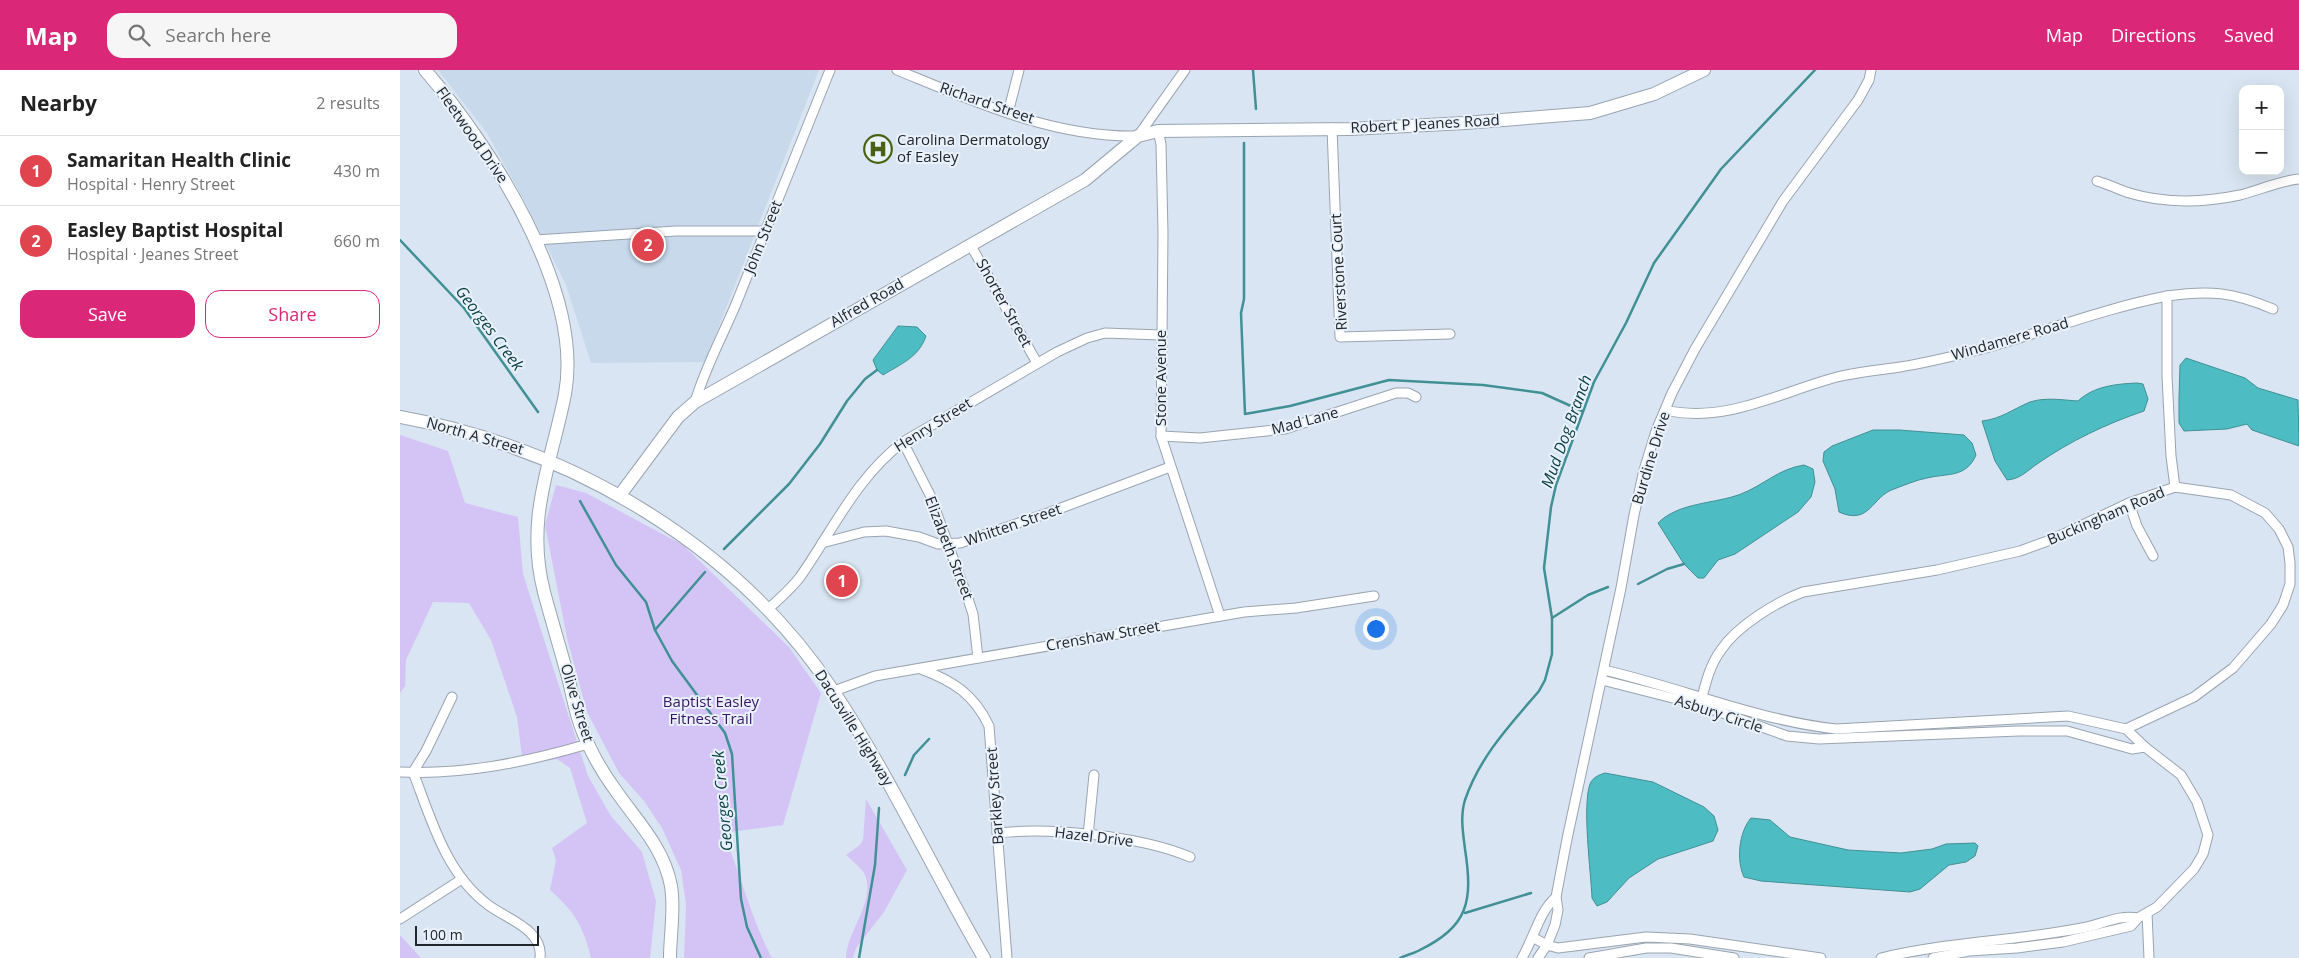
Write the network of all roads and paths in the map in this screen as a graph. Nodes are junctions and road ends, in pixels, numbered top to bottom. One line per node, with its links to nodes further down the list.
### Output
1 (425, 70): 15 (street, Fleetwood Drive)
2 (830, 70): 14 (street, John Street)
3 (896, 70): 8 (street, Richard Street)
4 (1019, 70): 8 (street)
5 (1185, 70): 11 (street)
6 (1704, 70): 9 (street, Robert P Jeanes Road)
7 (1871, 70): 24 (street, Burdine Drive)
8 (1008, 113): 11 (street, Richard Street)
9 (1332, 128): 10 (street, Robert P Jeanes Road); 20 (street, Riverstone Court)
10 (1158, 131): 11 (street, Robert P Jeanes Road); 19 (street, Stone Avenue)
11 (1138, 136): 16 (street, Alfred Road)
12 (2299, 179): 13 (street)
13 (2097, 181)
14 (766, 231): 15 (street); 23 (street, John Street)
15 (535, 240): 28 (street, Fleetwood Drive)
16 (970, 244): 21 (street, Shorter Street); 23 (street, Alfred Road)
17 (2166, 296): 18 (street, Windamere Road); 24 (street, Windamere Road); 30 (street)
18 (2273, 309)
19 (1162, 334): 21 (street, Henry Street); 26 (street, Stone Avenue)
20 (1450, 334)
21 (1037, 363): 27 (street, Henry Street)
22 (1416, 397): 26 (street, Mad Lane)
23 (695, 402): 31 (street, Alfred Road)
24 (1665, 410): 41 (street, Burdine Drive)
25 (400, 417): 28 (street, North A Street)
26 (1161, 436): 29 (street, Stone Avenue)
27 (903, 442): 33 (street, Henry Street); 34 (street, Elizabeth Street)
28 (548, 460): 31 (street, Dacusville Highway); 52 (street, Olive Street)
29 (1170, 467): 34 (street, Whitten Street); 38 (street, Stone Avenue)
30 (2175, 487): 32 (street, Buckingham Road); 48 (street, Buckingham Road)
31 (620, 495): 37 (street, Dacusville Highway)
32 (2129, 503): 35 (street); 45 (street, Buckingham Road)
33 (822, 544): 34 (street, Whitten Street); 37 (street, Henry Street)
34 (948, 545): 39 (street, Elizabeth Street)
35 (2153, 556)
36 (1374, 596): 38 (street, Crenshaw Street)
37 (767, 610): 43 (street, Dacusville Highway)
38 (1220, 616): 39 (street, Crenshaw Street)
39 (978, 658): 40 (street, Crenshaw Street)
40 (921, 668): 43 (street, Crenshaw Street); 57 (street, Barkley Street)
41 (1604, 670): 42 (street, Burdine Drive); 45 (street, Asbury Circle)
42 (1602, 680): 45 (street, Asbury Circle); 61 (street, Burdine Drive)
43 (834, 691): 82 (street, Dacusville Highway)
44 (452, 697): 55 (street)
45 (1701, 701): 50 (street, Asbury Circle); 50 (street, Asbury Circle)
46 (2019, 719): 47 (street, Asbury Circle); 48 (street, Asbury Circle); 49 (street)
47 (1885, 726): 50 (street, Asbury Circle); 51 (street)
48 (2126, 729): 53 (street)
49 (2020, 731): 51 (street, Asbury Circle); 53 (street, Asbury Circle)
50 (1837, 734): 51 (street, Asbury Circle)
51 (1886, 736)
52 (588, 744): 55 (street); 81 (street, Olive Street)
53 (2145, 748): 62 (street)
54 (400, 772): 55 (street)
55 (413, 772): 60 (street)
56 (1094, 775): 58 (street)
57 (997, 833): 58 (street, Hazel Drive); 83 (street, Barkley Street)
58 (1088, 836): 59 (street, Hazel Drive)
59 (1190, 857)
60 (462, 879): 64 (street); 80 (street)
61 (1556, 897): 69 (street, Burdine Drive); 73 (street, Burdine Drive)
62 (2147, 913): 63 (street); 90 (street)
63 (2138, 918): 65 (street); 70 (street)
64 (400, 919)
65 (2083, 928): 66 (street); 70 (street)
66 (2063, 931): 67 (street); 72 (street)
67 (2016, 936): 75 (street); 77 (street)
68 (1646, 937): 71 (street); 73 (street); 74 (street)
69 (1534, 938): 73 (street); 84 (street, Burdine Drive)
70 (2084, 938): 72 (street)
71 (1695, 939): 76 (street); 78 (street)
72 (2064, 942): 75 (street)
73 (1547, 945): 85 (street, Burdine Drive)
74 (1646, 948): 76 (street); 86 (street)
75 (2018, 948): 89 (street)
76 (1692, 952): 87 (street)
77 (1921, 954): 79 (street)
78 (1785, 955): 88 (street)
79 (1886, 957)
80 (540, 958)
81 (670, 958)
82 (984, 958)
83 (1007, 958)
84 (1522, 958)
85 (1538, 958)
86 (1589, 958)
87 (1734, 958)
88 (1821, 958)
89 (1933, 958)
90 (2149, 958)

